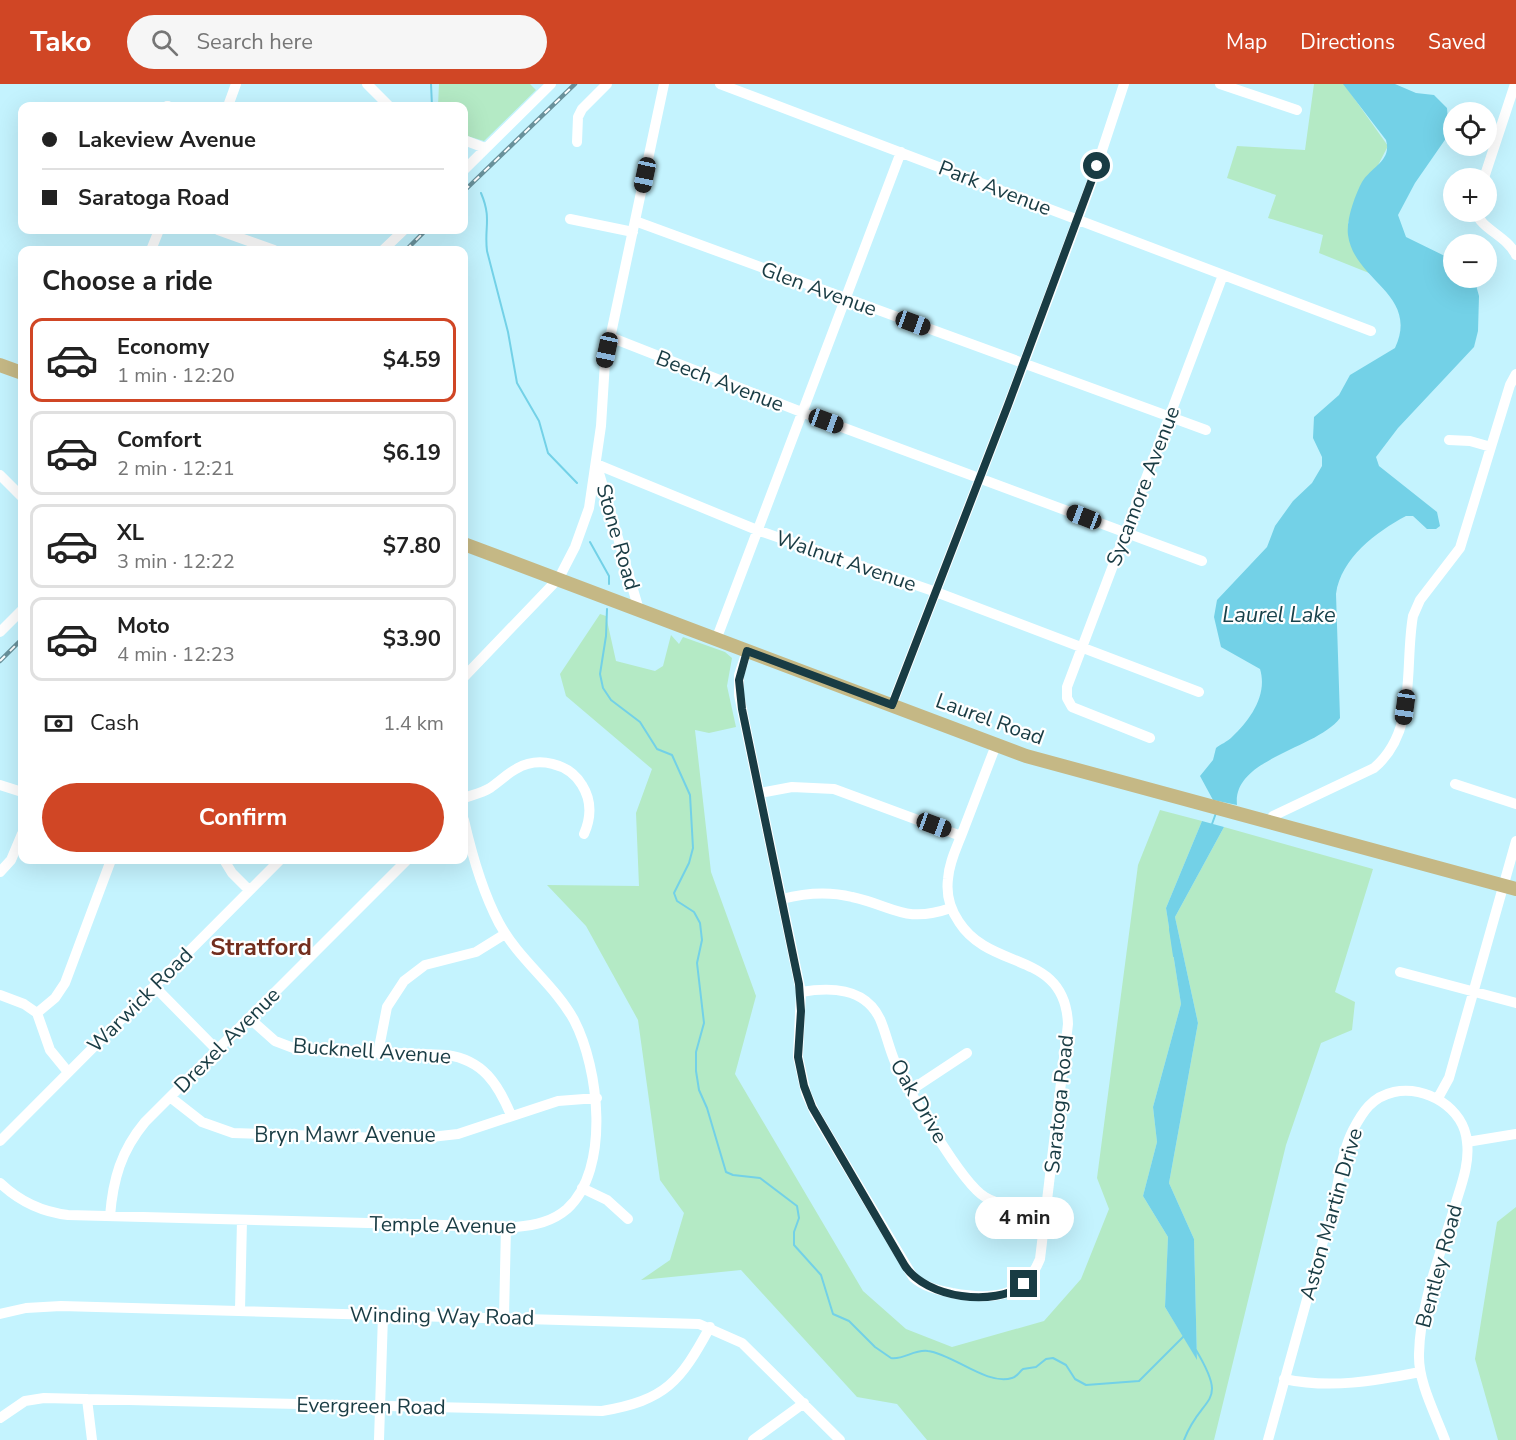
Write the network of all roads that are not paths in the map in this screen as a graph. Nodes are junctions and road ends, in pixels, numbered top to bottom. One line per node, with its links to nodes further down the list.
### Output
1 (236, 84): 10 (street)
2 (367, 84): 11 (street)
3 (607, 84): 14 (street)
4 (664, 84): 20 (street, Stone Road)
5 (720, 84): 16 (street, Park Avenue)
6 (1124, 84): 21 (street)
7 (1220, 84): 12 (street)
8 (1515, 84): 18 (street)
9 (543, 87): 15 (street)
10 (229, 102)
11 (385, 102)
12 (1297, 110)
13 (468, 142): 15 (street)
14 (577, 142)
15 (485, 148): 17 (street)
16 (901, 152): 21 (street, Park Avenue); 30 (street)
17 (468, 166)
18 (1487, 168)
19 (570, 219): 23 (street)
20 (635, 220): 23 (street, Stone Road); 30 (street, Glen Avenue)
21 (1077, 220): 29 (street, Park Avenue); 33 (street)
22 (1482, 222): 28 (street)
23 (633, 232): 32 (street, Stone Road)
24 (229, 234): 26 (street)
25 (400, 234): 27 (street)
26 (263, 246)
27 (387, 246)
28 (1516, 255)
29 (1223, 275): 31 (street, Park Avenue); 38 (street, Sycamore Avenue)
30 (847, 299): 33 (street, Glen Avenue); 37 (street)
31 (1371, 332)
32 (610, 338): 37 (street, Beech Avenue); 42 (street, Stone Road)
33 (1022, 363): 38 (street, Glen Avenue); 44 (street)
34 (0, 365): 35 (main road)
35 (18, 372)
36 (1516, 374): 41 (street)
37 (804, 413): 44 (street, Beech Avenue); 46 (street)
38 (1169, 417): 39 (street, Glen Avenue); 47 (street, Sycamore Avenue)
39 (1206, 430)
40 (1449, 440): 41 (street)
41 (1491, 447): 69 (street)
42 (596, 464): 46 (street, Walnut Avenue); 50 (street, Stone Road); 52 (street, Stone Road)
43 (0, 475): 45 (street)
44 (980, 478): 47 (street, Beech Avenue); 51 (street)
45 (18, 493)
46 (757, 530): 51 (street, Walnut Avenue); 55 (street)
47 (1125, 532): 49 (street, Beech Avenue); 56 (street, Sycamore Avenue)
48 (468, 545): 50 (main road, Laurel Road)
49 (1202, 561)
50 (559, 578): 52 (main road, Laurel Road); 58 (street)
51 (936, 592): 56 (street, Walnut Avenue); 60 (street)
52 (639, 610): 55 (main road, Laurel Road)
53 (18, 613): 54 (street)
54 (2, 625)
55 (716, 640): 57 (main road, Laurel Road)
56 (1082, 648): 59 (street, Walnut Avenue); 61 (street, Sycamore Avenue)
57 (747, 651): 60 (main road, Laurel Road); 66 (street, Saratoga Road)
58 (468, 673)
59 (1199, 692)
60 (892, 705): 62 (main road, Laurel Road)
61 (1150, 738)
62 (996, 745): 69 (main road, Laurel Road); 71 (street, Saratoga Road)
63 (1455, 784): 68 (street)
64 (0, 785): 65 (street)
65 (18, 791)
66 (760, 792): 71 (street); 82 (street, Saratoga Road)
67 (468, 797): 70 (street)
68 (1516, 804)
69 (1268, 823): 80 (main road, Laurel Road)
70 (584, 834)
71 (961, 836): 83 (street, Saratoga Road)
72 (468, 838): 84 (street, Temple Avenue)
73 (1516, 841): 80 (street)
74 (18, 843): 79 (street)
75 (110, 864): 91 (street)
76 (226, 864): 81 (street)
77 (276, 864): 81 (street, Warwick Road)
78 (403, 864): 92 (street, Drexel Avenue)
79 (0, 873)
80 (1510, 887): 87 (street)
81 (249, 891): 86 (street, Warwick Road)
82 (782, 899): 83 (street); 88 (street, Saratoga Road)
83 (951, 908): 107 (street, Saratoga Road)
84 (505, 934): 94 (street); 99 (street, Temple Avenue)
85 (1400, 972): 87 (street)
86 (154, 986): 93 (street); 96 (street, Warwick Road)
87 (1474, 991): 90 (street); 100 (street)
88 (801, 992): 97 (street, Oak Drive); 107 (street, Saratoga Road)
89 (0, 995): 91 (street)
90 (1516, 1003)
91 (37, 1013): 96 (street)
92 (249, 1018): 93 (street, Drexel Avenue); 94 (street, Bucknell Avenue)
93 (217, 1050): 98 (street, Drexel Avenue)
94 (378, 1053): 101 (street, Bucknell Avenue)
95 (967, 1053): 97 (street)
96 (68, 1072): 103 (street, Warwick Road)
97 (911, 1090): 107 (street, Oak Drive)
98 (170, 1097): 101 (street, Bryn Mawr Avenue); 108 (street, Drexel Avenue)
99 (597, 1098): 101 (street, Bryn Mawr Avenue); 106 (street, Temple Avenue)
100 (1438, 1098): 104 (street, Bentley Road); 118 (street, Aston Martin Drive)
101 (511, 1115)
102 (1516, 1134): 104 (street)
103 (0, 1141)
104 (1467, 1142): 117 (street, Bentley Road)
105 (0, 1183): 108 (street, Temple Avenue)
106 (582, 1188): 109 (street); 111 (street, Temple Avenue)
107 (1048, 1209)
108 (110, 1216): 110 (street, Temple Avenue)
109 (628, 1219)
110 (242, 1220): 111 (street, Temple Avenue); 112 (street)
111 (506, 1227): 115 (street)
112 (240, 1310): 113 (street, Winding Way Road); 114 (street, Winding Way Road)
113 (0, 1314)
114 (382, 1315): 115 (street, Winding Way Road); 121 (street)
115 (504, 1317): 116 (street, Winding Way Road)
116 (710, 1327): 120 (street, Winding Way Road); 121 (street, Evergreen Road)
117 (1420, 1372): 118 (street); 128 (street, Bentley Road)
118 (1284, 1378): 127 (street, Aston Martin Drive)
119 (87, 1399): 121 (street, Evergreen Road); 122 (street, Evergreen Road); 123 (street)
120 (804, 1403): 125 (street); 126 (street, Winding Way Road)
121 (380, 1407): 124 (street)
122 (0, 1418)
123 (92, 1440)
124 (380, 1440)
125 (753, 1440)
126 (840, 1440)
127 (1268, 1440)
128 (1444, 1440)

